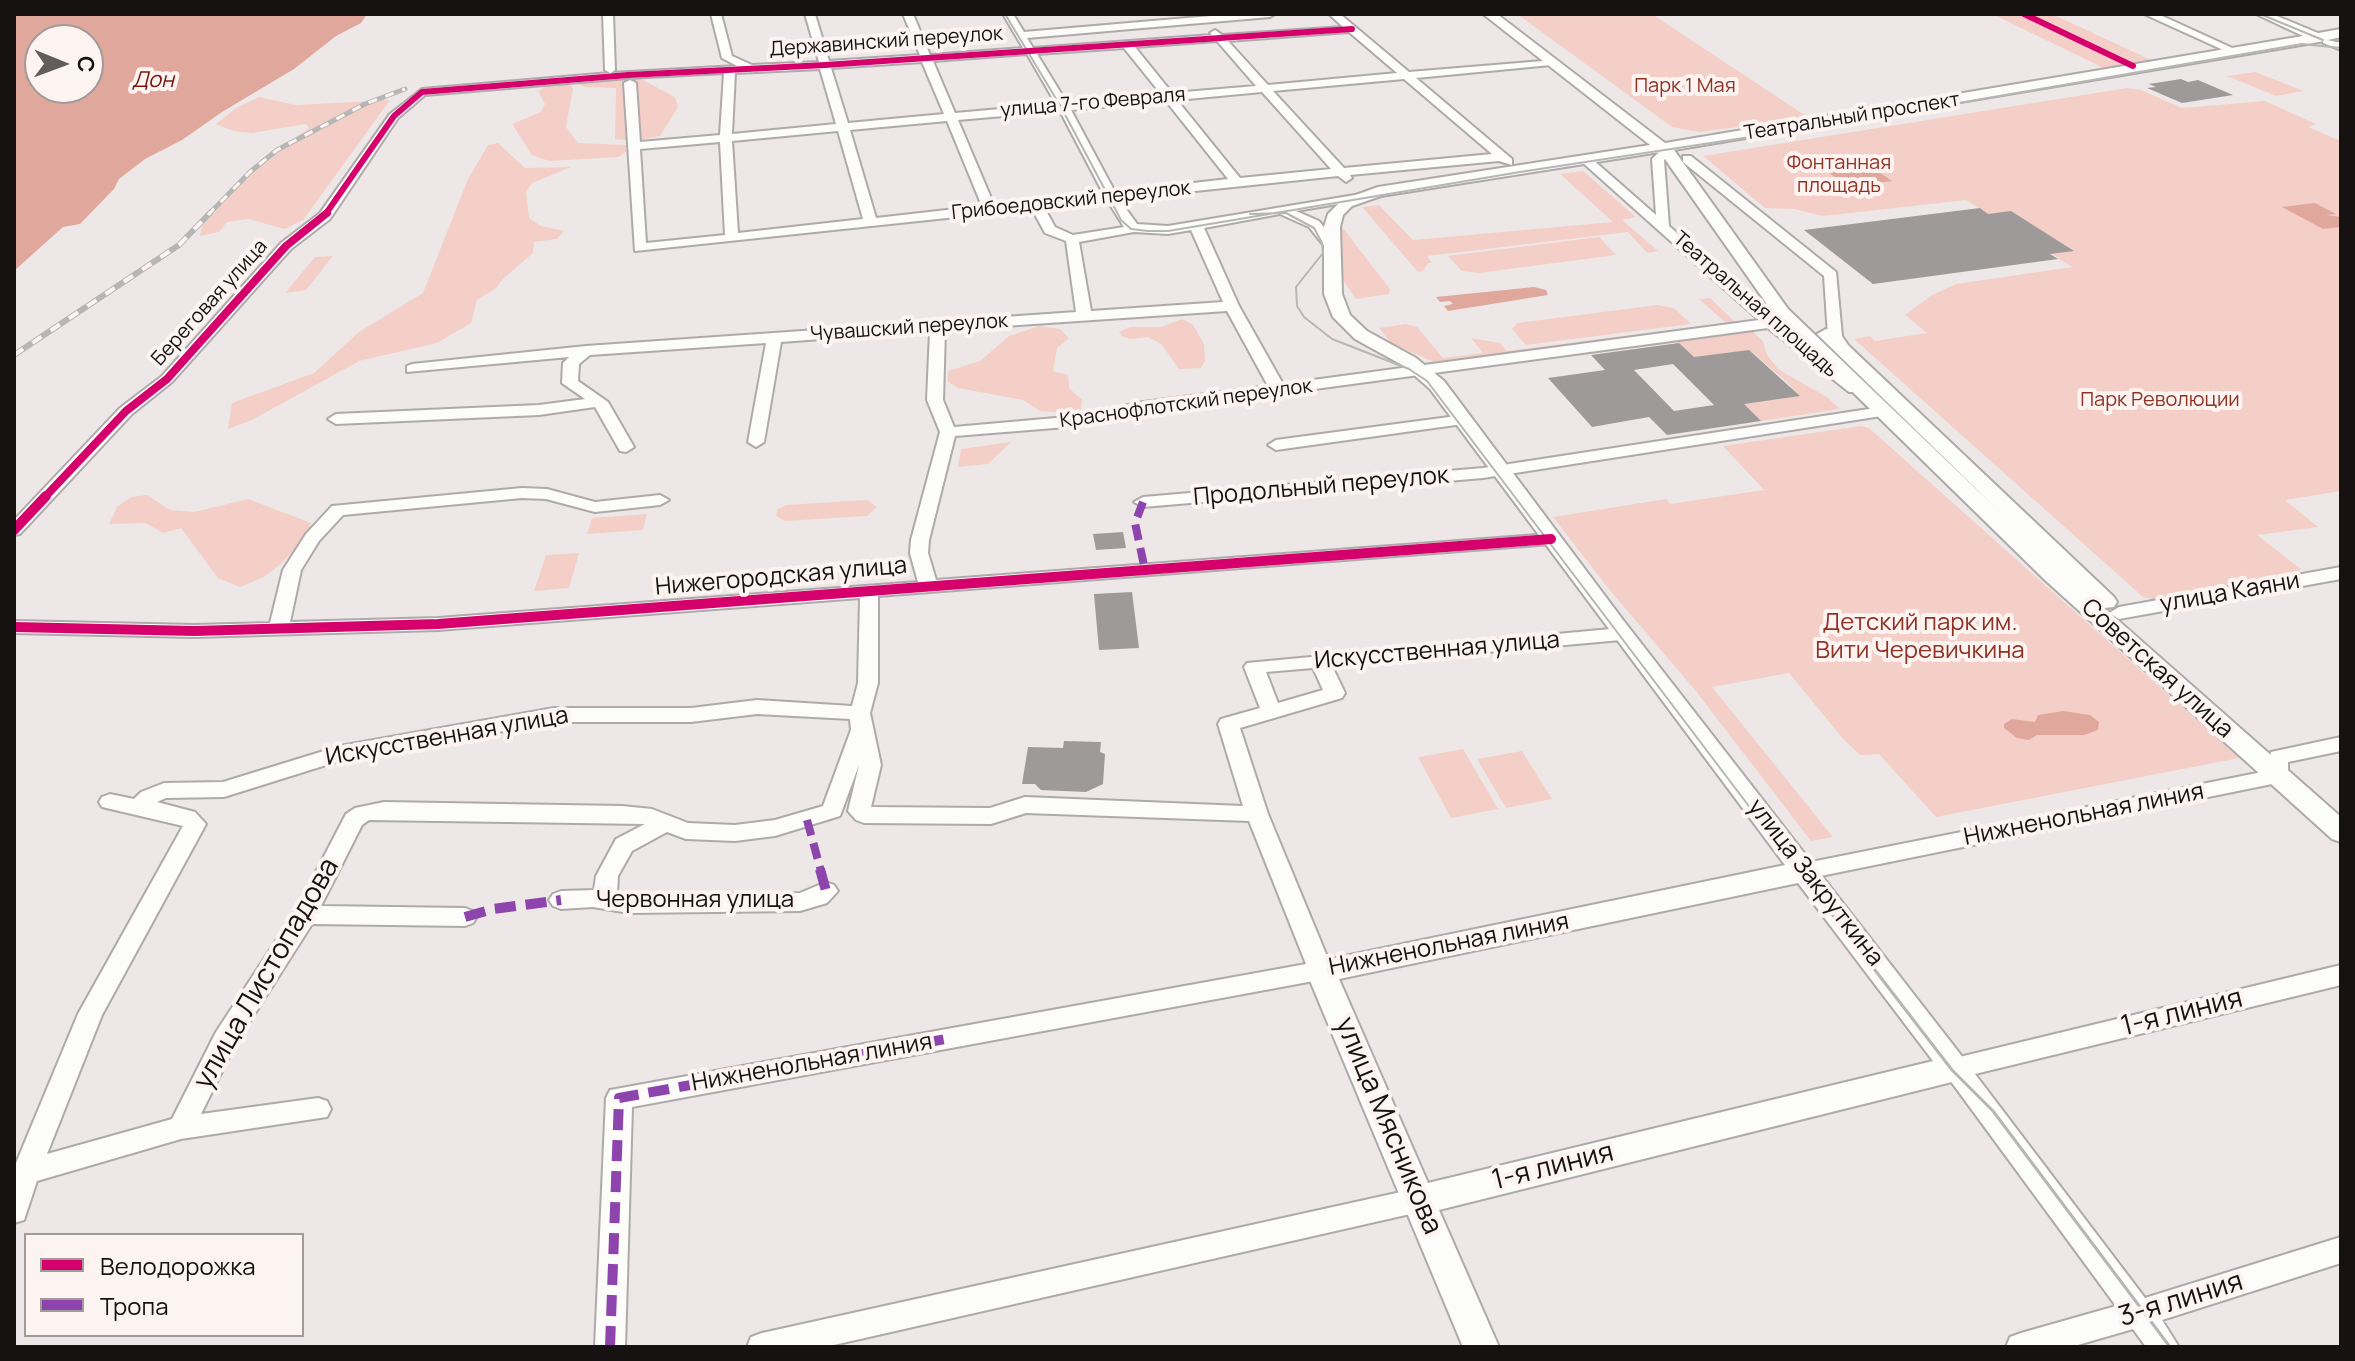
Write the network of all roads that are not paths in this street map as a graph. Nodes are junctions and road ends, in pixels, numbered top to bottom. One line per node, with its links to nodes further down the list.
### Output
1 (608, 14): 28 (street)
2 (716, 14): 27 (street)
3 (810, 14): 25 (street)
4 (908, 14): 23 (street)
5 (1008, 14): 16 (street)
6 (1129, 14): 14 (street)
7 (1270, 14): 13 (street)
8 (1334, 14): 15 (street)
9 (1489, 14): 24 (main road)
10 (1498, 14): 39 (main road)
11 (2149, 14): 22 (street)
12 (2262, 14): 17 (main road)
13 (1202, 20): 14 (street); 18 (street)
14 (1138, 25): 16 (street)
15 (1352, 29): 18 (street, Державинский переулок); 29 (street)
16 (1022, 35): 21 (street)
17 (2332, 37): 20 (street); 22 (main road, Театральный проспект); 39 (main road, Театральный проспект)
18 (1219, 38): 19 (street, Державинский переулок); 31 (street)
19 (1127, 44): 21 (street, Державинский переулок); 33 (street)
20 (2341, 47)
21 (1031, 52): 23 (street, Державинский переулок); 34 (street)
22 (2236, 52): 39 (main road, Театральный проспект)
23 (927, 59): 25 (street, Державинский переулок); 35 (street)
24 (1551, 62): 29 (street, улица 7-го Февраля); 39 (main road)
25 (825, 65): 27 (street, Державинский переулок); 36 (street)
26 (730, 68): 27 (street, Державинский переулок); 32 (street, Державинский переулок); 37 (street)
27 (752, 68)
28 (610, 70)
29 (1405, 76): 31 (street, улица 7-го Февраля); 40 (street)
30 (630, 83): 38 (street)
31 (1264, 89): 33 (street, улица 7-го Февраля); 43 (street)
32 (422, 92): 83 (street, Береговая улица)
33 (1167, 96): 34 (street, улица 7-го Февраля); 44 (street)
34 (1063, 106): 35 (street, улица 7-го Февраля); 45 (street)
35 (951, 116): 36 (street, улица 7-го Февраля); 49 (street)
36 (842, 127): 37 (street, улица 7-го Февраля); 52 (street)
37 (726, 138): 38 (street, улица 7-го Февраля); 56 (street)
38 (636, 146): 56 (street, Грибоедовский переулок)
39 (1673, 151): 41 (main road, Театральный проспект); 42 (main road, Театральный проспект); 54 (street, Театральная площадь); 65 (main road, Театральная площадь); 65 (street, Театральная площадь); 69 (main road, Театральная площадь)
40 (1502, 157): 42 (street); 43 (street, Грибоедовский переулок)
41 (1588, 162): 42 (main road, Театральный проспект); 54 (street, Театральная площадь)
42 (1518, 171): 46 (main road, Театральный проспект)
43 (1341, 173): 44 (street, Грибоедовский переулок); 46 (street)
44 (1237, 182): 45 (street, Грибоедовский переулок)
45 (1113, 196): 48 (street, Грибоедовский переулок); 55 (street)
46 (1362, 196): 47 (street, Театральный проспект); 58 (main road, улица Закруткина)
47 (1327, 202): 50 (street, Театральный проспект); 51 (street)
48 (1036, 205): 49 (street, Грибоедовский переулок); 57 (street)
49 (990, 210): 52 (street, Грибоедовский переулок)
50 (1278, 211): 51 (street); 53 (street, Театральный проспект)
51 (1311, 221): 58 (street)
52 (871, 223): 56 (street, Грибоедовский переулок)
53 (1196, 225): 55 (street, Театральный проспект); 59 (street)
54 (1663, 226): 61 (street, Театральная площадь)
55 (1133, 228): 57 (street, Театральный проспект)
56 (732, 237)
57 (1072, 239): 60 (street)
58 (1331, 245): 67 (main road, улица Закруткина)
59 (1232, 306): 60 (street, Чувашский переулок); 68 (street)
60 (1084, 316): 62 (street, Чувашский переулок)
61 (1771, 323): 67 (street, Краснофлотский переулок); 69 (street, Театральная площадь)
62 (938, 326): 63 (street, Чувашский переулок); 74 (street)
63 (774, 338): 64 (street, Чувашский переулок); 75 (street)
64 (586, 351): 66 (street, Чувашский переулок); 70 (street)
65 (1844, 351): 80 (main road, Советская улица)
66 (412, 369)
67 (1424, 371): 68 (street, Краснофлотский переулок); 73 (main road, улица Закруткина)
68 (1279, 391): 74 (street, Краснофлотский переулок)
69 (1865, 396): 71 (main road, Советская улица)
70 (600, 402): 72 (street); 77 (street)
71 (1882, 412): 78 (street, Продольный переулок); 82 (main road, Советская улица)
72 (336, 419)
73 (1464, 420): 76 (street); 78 (main road, улица Закруткина)
74 (948, 432): 86 (street)
75 (756, 442)
76 (1276, 445)
77 (626, 447)
78 (1499, 469): 81 (street, Продольный переулок); 84 (main road, улица Закруткина)
79 (660, 500): 90 (street)
80 (2000, 500): 82 (street); 88 (main road, Советская улица)
81 (1143, 502)
82 (1976, 502): 96 (main road, Советская улица)
83 (14, 530)
84 (1551, 539): 86 (street, Нижегородская улица); 91 (main road, улица Закруткина)
85 (2341, 573): 88 (street, улица Каяни)
86 (928, 586): 87 (street, Нижегородская улица)
87 (869, 591): 90 (street, Нижегородская улица); 94 (street)
88 (2119, 613): 96 (main road, Советская улица)
89 (14, 627): 90 (street, Нижегородская улица)
90 (279, 627)
91 (1621, 634): 92 (street, Искусственная улица); 103 (main road, улица Закруткина)
92 (1320, 662): 93 (street); 93 (street, Искусственная улица)
93 (1271, 711): 100 (street, улица Мясникова)
94 (860, 721): 98 (street, Искусственная улица); 100 (street); 101 (street)
95 (2341, 744): 96 (street, Нижненольная линия)
96 (2278, 766): 99 (main road, Советская улица); 102 (main road, Советская улица); 103 (street, Нижненольная линия)
97 (110, 802): 98 (street)
98 (140, 806): 114 (street)
99 (2341, 812)
100 (1257, 814): 109 (street, улица Мясникова)
101 (665, 823): 106 (street); 107 (street, улица Листопадова)
102 (2341, 832)
103 (1806, 871): 109 (main road, Нижненольная линия); 111 (main road, улица Закруткина)
104 (826, 891): 106 (street, Червонная улица)
105 (561, 900): 106 (street, Червонная улица)
106 (605, 900)
107 (305, 915): 108 (street); 113 (street, улица Листопадова)
108 (465, 917)
109 (1321, 971): 115 (main road, улица Мясникова); 119 (street, Нижненольная линия)
110 (2341, 975): 111 (street, 1-я линия)
111 (1956, 1068): 115 (main road, 1-я линия); 118 (street, улица Закруткина)
112 (318, 1109): 113 (street)
113 (181, 1128): 114 (street)
114 (26, 1172): 116 (street)
115 (1419, 1200): 120 (street, 1-я линия); 121 (main road, улица Мясникова)
116 (14, 1211)
117 (2341, 1250): 118 (street, 3-я линия)
118 (2139, 1314): 122 (street, 3-я линия); 123 (street, улица Закруткина)
119 (610, 1347)
120 (762, 1347)
121 (1481, 1347)
122 (2021, 1347)
123 (2164, 1347)

